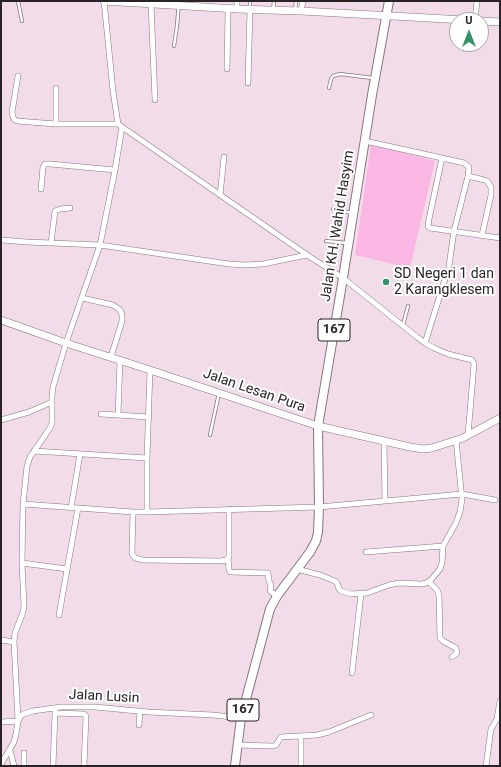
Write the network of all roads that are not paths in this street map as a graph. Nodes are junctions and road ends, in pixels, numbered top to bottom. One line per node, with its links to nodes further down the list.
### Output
1 (18, 1): 20 (lane)
2 (104, 1): 11 (street); 32 (street)
3 (237, 1): 13 (street)
4 (250, 1): 14 (lane)
5 (274, 1): 15 (lane)
6 (296, 1): 16 (lane)
7 (303, 1): 16 (street)
8 (389, 1): 18 (main road, Jalan KH. Wahid Hasyim / 167)
9 (477, 1): 17 (street)
10 (179, 3): 11 (street); 12 (street); 23 (lane)
11 (151, 4): 30 (street)
12 (228, 9): 13 (street); 24 (street)
13 (237, 9): 14 (street)
14 (250, 10): 15 (street); 27 (street)
15 (274, 11): 16 (street)
16 (298, 11): 18 (street)
17 (476, 12)
18 (386, 16): 19 (street); 26 (main road, Jalan KH. Wahid Hasyim / 167)
19 (449, 19)
20 (22, 21)
21 (489, 21): 22 (street)
22 (500, 22)
23 (174, 46)
24 (227, 69)
25 (18, 76): 31 (street)
26 (376, 78): 29 (lane); 33 (main road, Jalan KH. Wahid Hasyim / 167)
27 (248, 83)
28 (56, 88): 31 (street)
29 (329, 88)
30 (155, 100)
31 (56, 124): 32 (street)
32 (120, 126): 36 (street); 39 (street)
33 (365, 141): 35 (street); 42 (main road, Jalan KH. Wahid Hasyim / 167)
34 (224, 156): 39 (street)
35 (442, 158): 37 (street); 43 (street)
36 (115, 170): 38 (street); 50 (street)
37 (468, 176): 43 (street); 44 (street)
38 (41, 189)
39 (220, 195): 51 (street)
40 (70, 208): 48 (street)
41 (333, 210): 42 (lane)
42 (353, 214): 49 (main road, Jalan KH. Wahid Hasyim / 167)
43 (454, 231): 44 (street); 52 (street)
44 (482, 236): 45 (street)
45 (500, 238)
46 (1, 240): 48 (street)
47 (326, 241): 49 (lane)
48 (50, 243): 50 (street)
49 (349, 243): 54 (main road, Jalan KH. Wahid Hasyim / 167)
50 (100, 245): 51 (street); 55 (street)
51 (307, 255): 54 (street)
52 (449, 266)
53 (446, 276): 60 (street)
54 (343, 278): 58 (street); 71 (main road, Jalan KH. Wahid Hasyim / 167)
55 (82, 298): 59 (street); 61 (street)
56 (408, 306): 58 (lane)
57 (1, 320): 59 (street, Jalan Lesan Pura)
58 (402, 326): 60 (street)
59 (66, 343): 61 (street, Jalan Lesan Pura); 65 (street)
60 (425, 343): 73 (street)
61 (111, 357): 62 (street, Jalan Lesan Pura)
62 (120, 360): 63 (street, Jalan Lesan Pura); 67 (street)
63 (150, 370): 64 (street, Jalan Lesan Pura); 68 (street)
64 (219, 392): 71 (street, Jalan Lesan Pura); 72 (lane)
65 (52, 402): 70 (street); 76 (street)
66 (101, 414): 67 (street)
67 (118, 415): 68 (street)
68 (149, 417): 78 (street)
69 (500, 418): 73 (street, Jalan Lesan Pura)
70 (1, 420)
71 (318, 426): 75 (street, Jalan Lesan Pura); 83 (main road, Jalan KH. Wahid Hasyim / 167)
72 (210, 435)
73 (468, 435): 74 (street, Jalan Lesan Pura)
74 (456, 440): 75 (street, Jalan Lesan Pura); 79 (street)
75 (384, 441): 81 (street)
76 (34, 451): 77 (street); 82 (street)
77 (80, 454): 78 (street); 84 (street)
78 (147, 458): 88 (street)
79 (462, 494): 80 (street); 81 (street); 89 (street)
80 (495, 500)
81 (385, 501): 83 (street)
82 (23, 504): 84 (street); 92 (street)
83 (319, 507): 86 (street); 94 (main road, Jalan KH. Wahid Hasyim / 167)
84 (71, 508): 85 (street)
85 (78, 508): 87 (street); 93 (street)
86 (229, 509): 88 (street); 91 (street)
87 (133, 512): 88 (street); 91 (street)
88 (147, 512)
89 (443, 546): 90 (street); 95 (street)
90 (366, 552)
91 (228, 559): 97 (street)
92 (22, 563): 93 (street); 100 (street)
93 (67, 569): 98 (street)
94 (297, 569): 96 (street); 97 (main road, Jalan KH. Wahid Hasyim / 167)
95 (429, 582): 96 (street); 101 (street)
96 (361, 594): 102 (street)
97 (276, 596): 107 (main road, Jalan KH. Wahid Hasyim / 167)
98 (59, 615)
99 (1, 640): 100 (street)
100 (14, 642): 109 (street)
101 (452, 657)
102 (352, 673)
103 (500, 701): 108 (street)
104 (55, 711): 105 (street, Jalan Lusin); 109 (street, Jalan Lusin); 119 (street); 120 (street)
105 (140, 711): 107 (street, Jalan Lusin); 111 (street)
106 (371, 715): 112 (street)
107 (241, 718): 113 (main road, 167)
108 (498, 719): 123 (street)
109 (18, 721): 110 (street); 114 (street)
110 (1, 722)
111 (140, 725)
112 (301, 736): 113 (street); 122 (street)
113 (237, 745): 121 (main road, 167)
114 (10, 750): 116 (street); 117 (street)
115 (24, 753): 118 (street)
116 (1, 764)
117 (14, 766)
118 (24, 766)
119 (53, 766)
120 (84, 766)
121 (235, 766)
122 (301, 766)
123 (486, 766)

